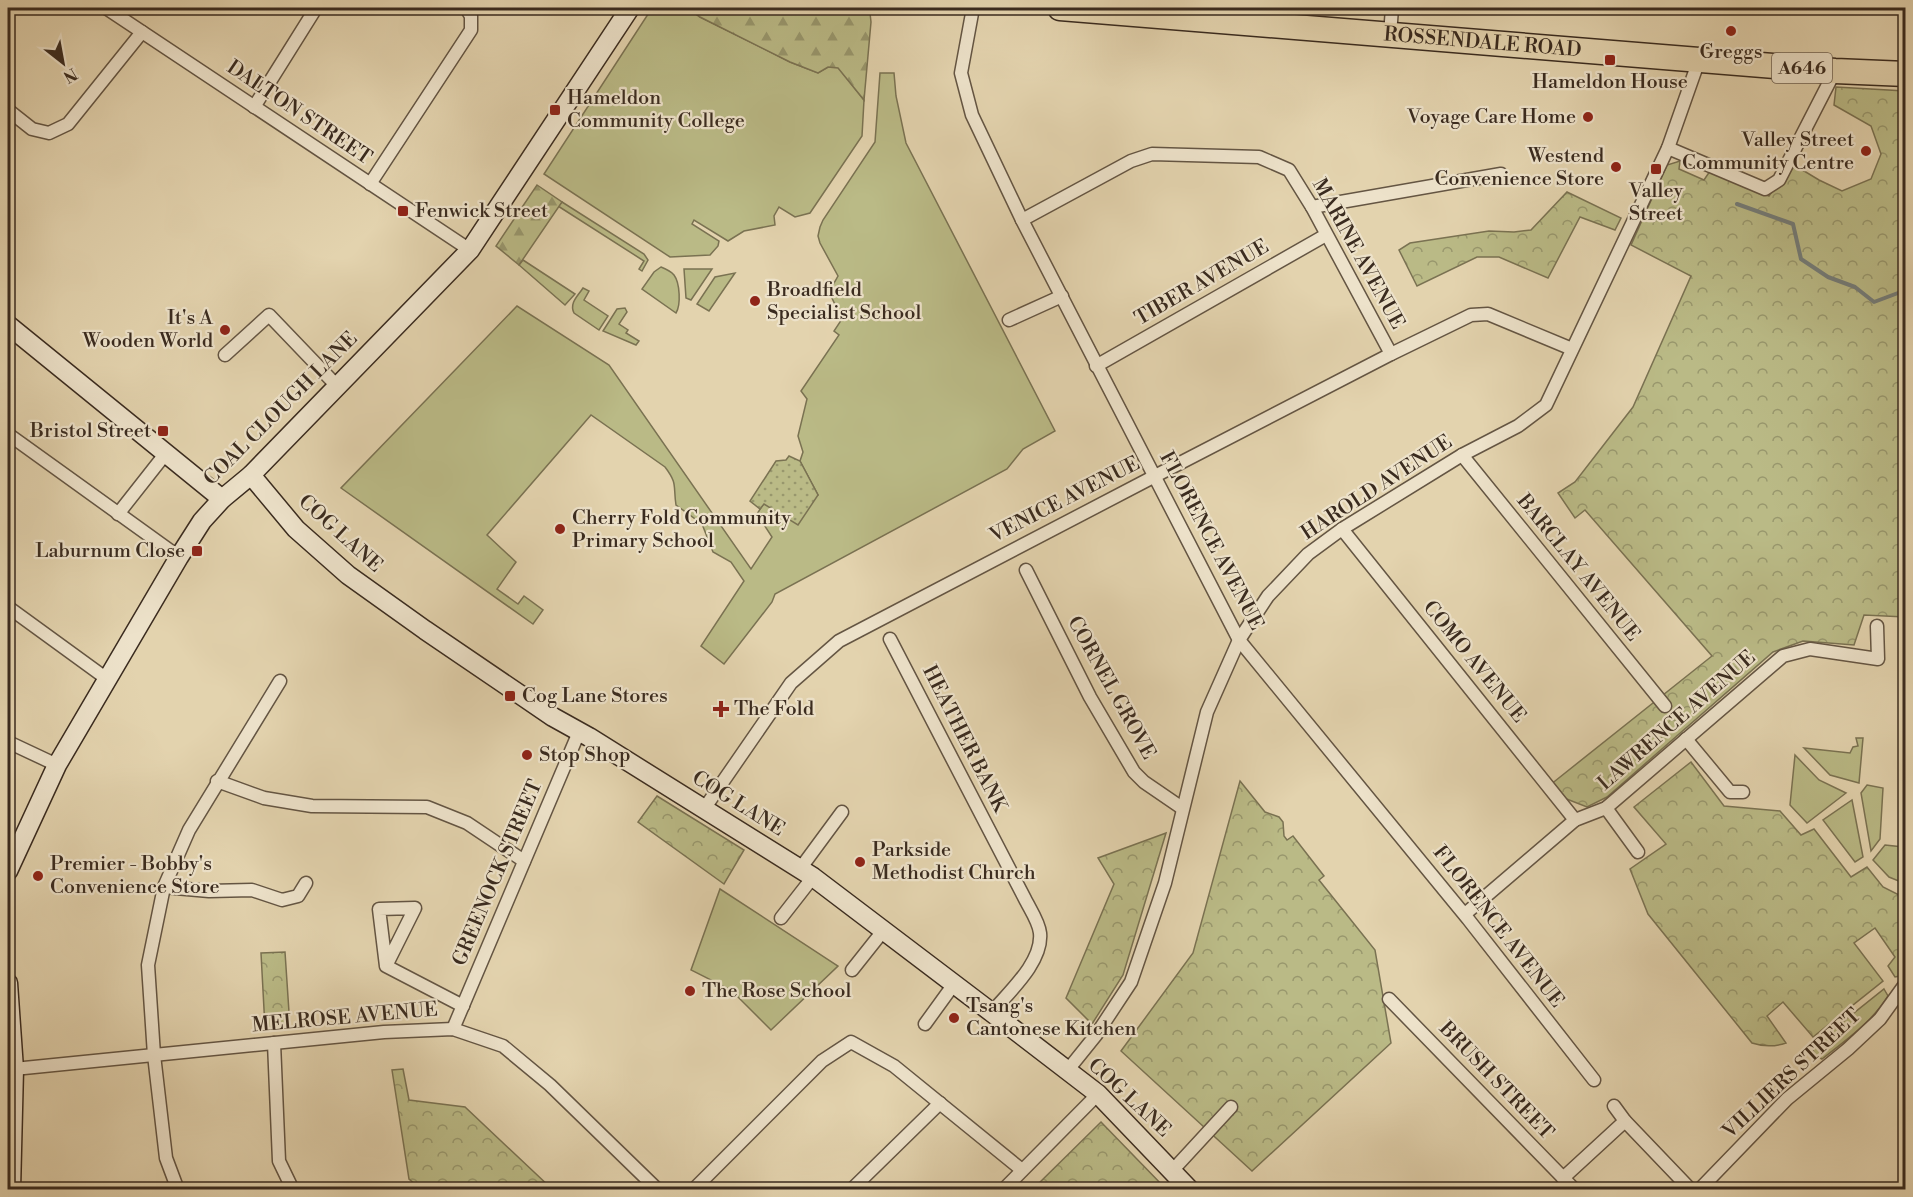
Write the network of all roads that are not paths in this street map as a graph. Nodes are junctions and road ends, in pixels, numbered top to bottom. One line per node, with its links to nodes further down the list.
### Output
1 (106, 8): 8 (street, DALTON STREET)
2 (316, 8): 13 (street)
3 (466, 8): 17 (street)
4 (630, 8): 21 (street, COAL CLOUGH LANE)
5 (973, 8): 19 (street, FLORENCE AVENUE)
6 (1060, 8): 9 (highway, ROSSENDALE ROAD / A646)
7 (1392, 8): 9 (street)
8 (142, 32): 13 (street, DALTON STREET); 14 (street)
9 (1390, 35): 10 (highway, ROSSENDALE ROAD / A646)
10 (1699, 60): 11 (highway, ROSSENDALE ROAD / A646); 15 (street, HAROLD AVENUE)
11 (1835, 71): 12 (highway, ROSSENDALE ROAD / A646); 15 (street)
12 (1905, 74)
13 (254, 107): 17 (street, DALTON STREET)
14 (8, 110)
15 (1668, 148): 25 (street, HAROLD AVENUE)
16 (1501, 174): 18 (street)
17 (370, 184): 21 (street, DALTON STREET)
18 (1312, 207): 19 (street, MARINE AVENUE); 20 (street, MARINE AVENUE)
19 (1022, 220): 22 (street, FLORENCE AVENUE)
20 (1326, 235): 26 (street, MARINE AVENUE); 28 (street, TIBER AVENUE)
21 (470, 250): 29 (street, COAL CLOUGH LANE)
22 (1062, 296): 23 (street); 28 (street, FLORENCE AVENUE)
23 (1010, 320)
24 (8, 325): 31 (street)
25 (1572, 349): 26 (street, VENICE AVENUE); 32 (street, HAROLD AVENUE)
26 (1391, 354): 34 (street, VENICE AVENUE)
27 (225, 355): 29 (street)
28 (1096, 366): 34 (street, FLORENCE AVENUE)
29 (337, 386): 33 (street, COAL CLOUGH LANE)
30 (8, 434): 36 (street)
31 (166, 453): 35 (street); 36 (street)
32 (1462, 455): 37 (street, HAROLD AVENUE); 46 (street, BARCLAY AVENUE)
33 (251, 475): 35 (street, COAL CLOUGH LANE); 47 (street, COG LANE)
34 (1155, 476): 43 (street, FLORENCE AVENUE); 55 (street, VENICE AVENUE)
35 (222, 499): 38 (street, COAL CLOUGH LANE)
36 (118, 514): 38 (street)
37 (1342, 529): 43 (street, HAROLD AVENUE); 57 (street, COMO AVENUE)
38 (179, 557): 44 (street, COAL CLOUGH LANE)
39 (1026, 570): 53 (street, CORNEL GROVE)
40 (8, 607): 44 (street)
41 (1877, 626): 48 (street, LAWRENCE AVENUE)
42 (890, 639): 75 (street, HEATHER BANK)
43 (1239, 640): 53 (street, HAROLD AVENUE); 64 (street, FLORENCE AVENUE)
44 (107, 679): 50 (street, COAL CLOUGH LANE)
45 (280, 681): 51 (street)
46 (1665, 706)
47 (579, 732): 55 (street, COG LANE); 59 (street, GREENOCK STREET)
48 (1686, 739): 52 (street); 54 (street, LAWRENCE AVENUE)
49 (8, 742): 50 (street)
50 (57, 765): 60 (street, COAL CLOUGH LANE)
51 (217, 781): 59 (street); 63 (street)
52 (1743, 792)
53 (1182, 808): 81 (street, HAROLD AVENUE)
54 (1606, 808): 57 (street, LAWRENCE AVENUE); 58 (street)
55 (704, 809): 61 (street, COG LANE)
56 (842, 812): 61 (street)
57 (1575, 820): 64 (street, LAWRENCE AVENUE)
58 (1638, 852)
59 (524, 861): 74 (street, GREENOCK STREET)
60 (8, 871)
61 (806, 873): 65 (street); 66 (street, COG LANE)
62 (306, 883): 63 (street)
63 (164, 887): 79 (street)
64 (1465, 914): 82 (street, FLORENCE AVENUE)
65 (781, 918)
66 (883, 931): 68 (street); 71 (street, COG LANE)
67 (386, 966): 67 (street); 74 (street)
68 (852, 970)
69 (1905, 982): 102 (street, VILLIERS STREET)
70 (8, 983): 72 (street)
71 (954, 984): 75 (street, COG LANE); 76 (street)
72 (8, 992): 80 (street)
73 (1389, 999): 91 (street, BRUSH STREET)
74 (463, 1006): 77 (street, GREENOCK STREET)
75 (992, 1012): 81 (street, COG LANE)
76 (925, 1024)
77 (453, 1029): 78 (street, MELROSE AVENUE); 95 (street, MELROSE AVENUE)
78 (274, 1043): 79 (street, MELROSE AVENUE); 94 (street)
79 (154, 1055): 80 (street, MELROSE AVENUE); 93 (street)
80 (14, 1069): 88 (street)
81 (1067, 1071): 83 (street, COG LANE)
82 (1594, 1080)
83 (1098, 1094): 89 (street); 90 (street, COG LANE)
84 (940, 1103): 89 (street); 96 (street); 97 (street)
85 (1614, 1106): 87 (street)
86 (1231, 1107): 90 (street)
87 (1625, 1121): 91 (street); 101 (street)
88 (10, 1148): 92 (street)
89 (1022, 1170): 98 (street)
90 (1172, 1171): 99 (street, COG LANE)
91 (1563, 1178): 100 (street, BRUSH STREET)
92 (11, 1190)
93 (178, 1190)
94 (292, 1190)
95 (658, 1190)
96 (693, 1190)
97 (851, 1190)
98 (1003, 1190)
99 (1190, 1190)
100 (1575, 1190)
101 (1691, 1190)
102 (1700, 1190)

